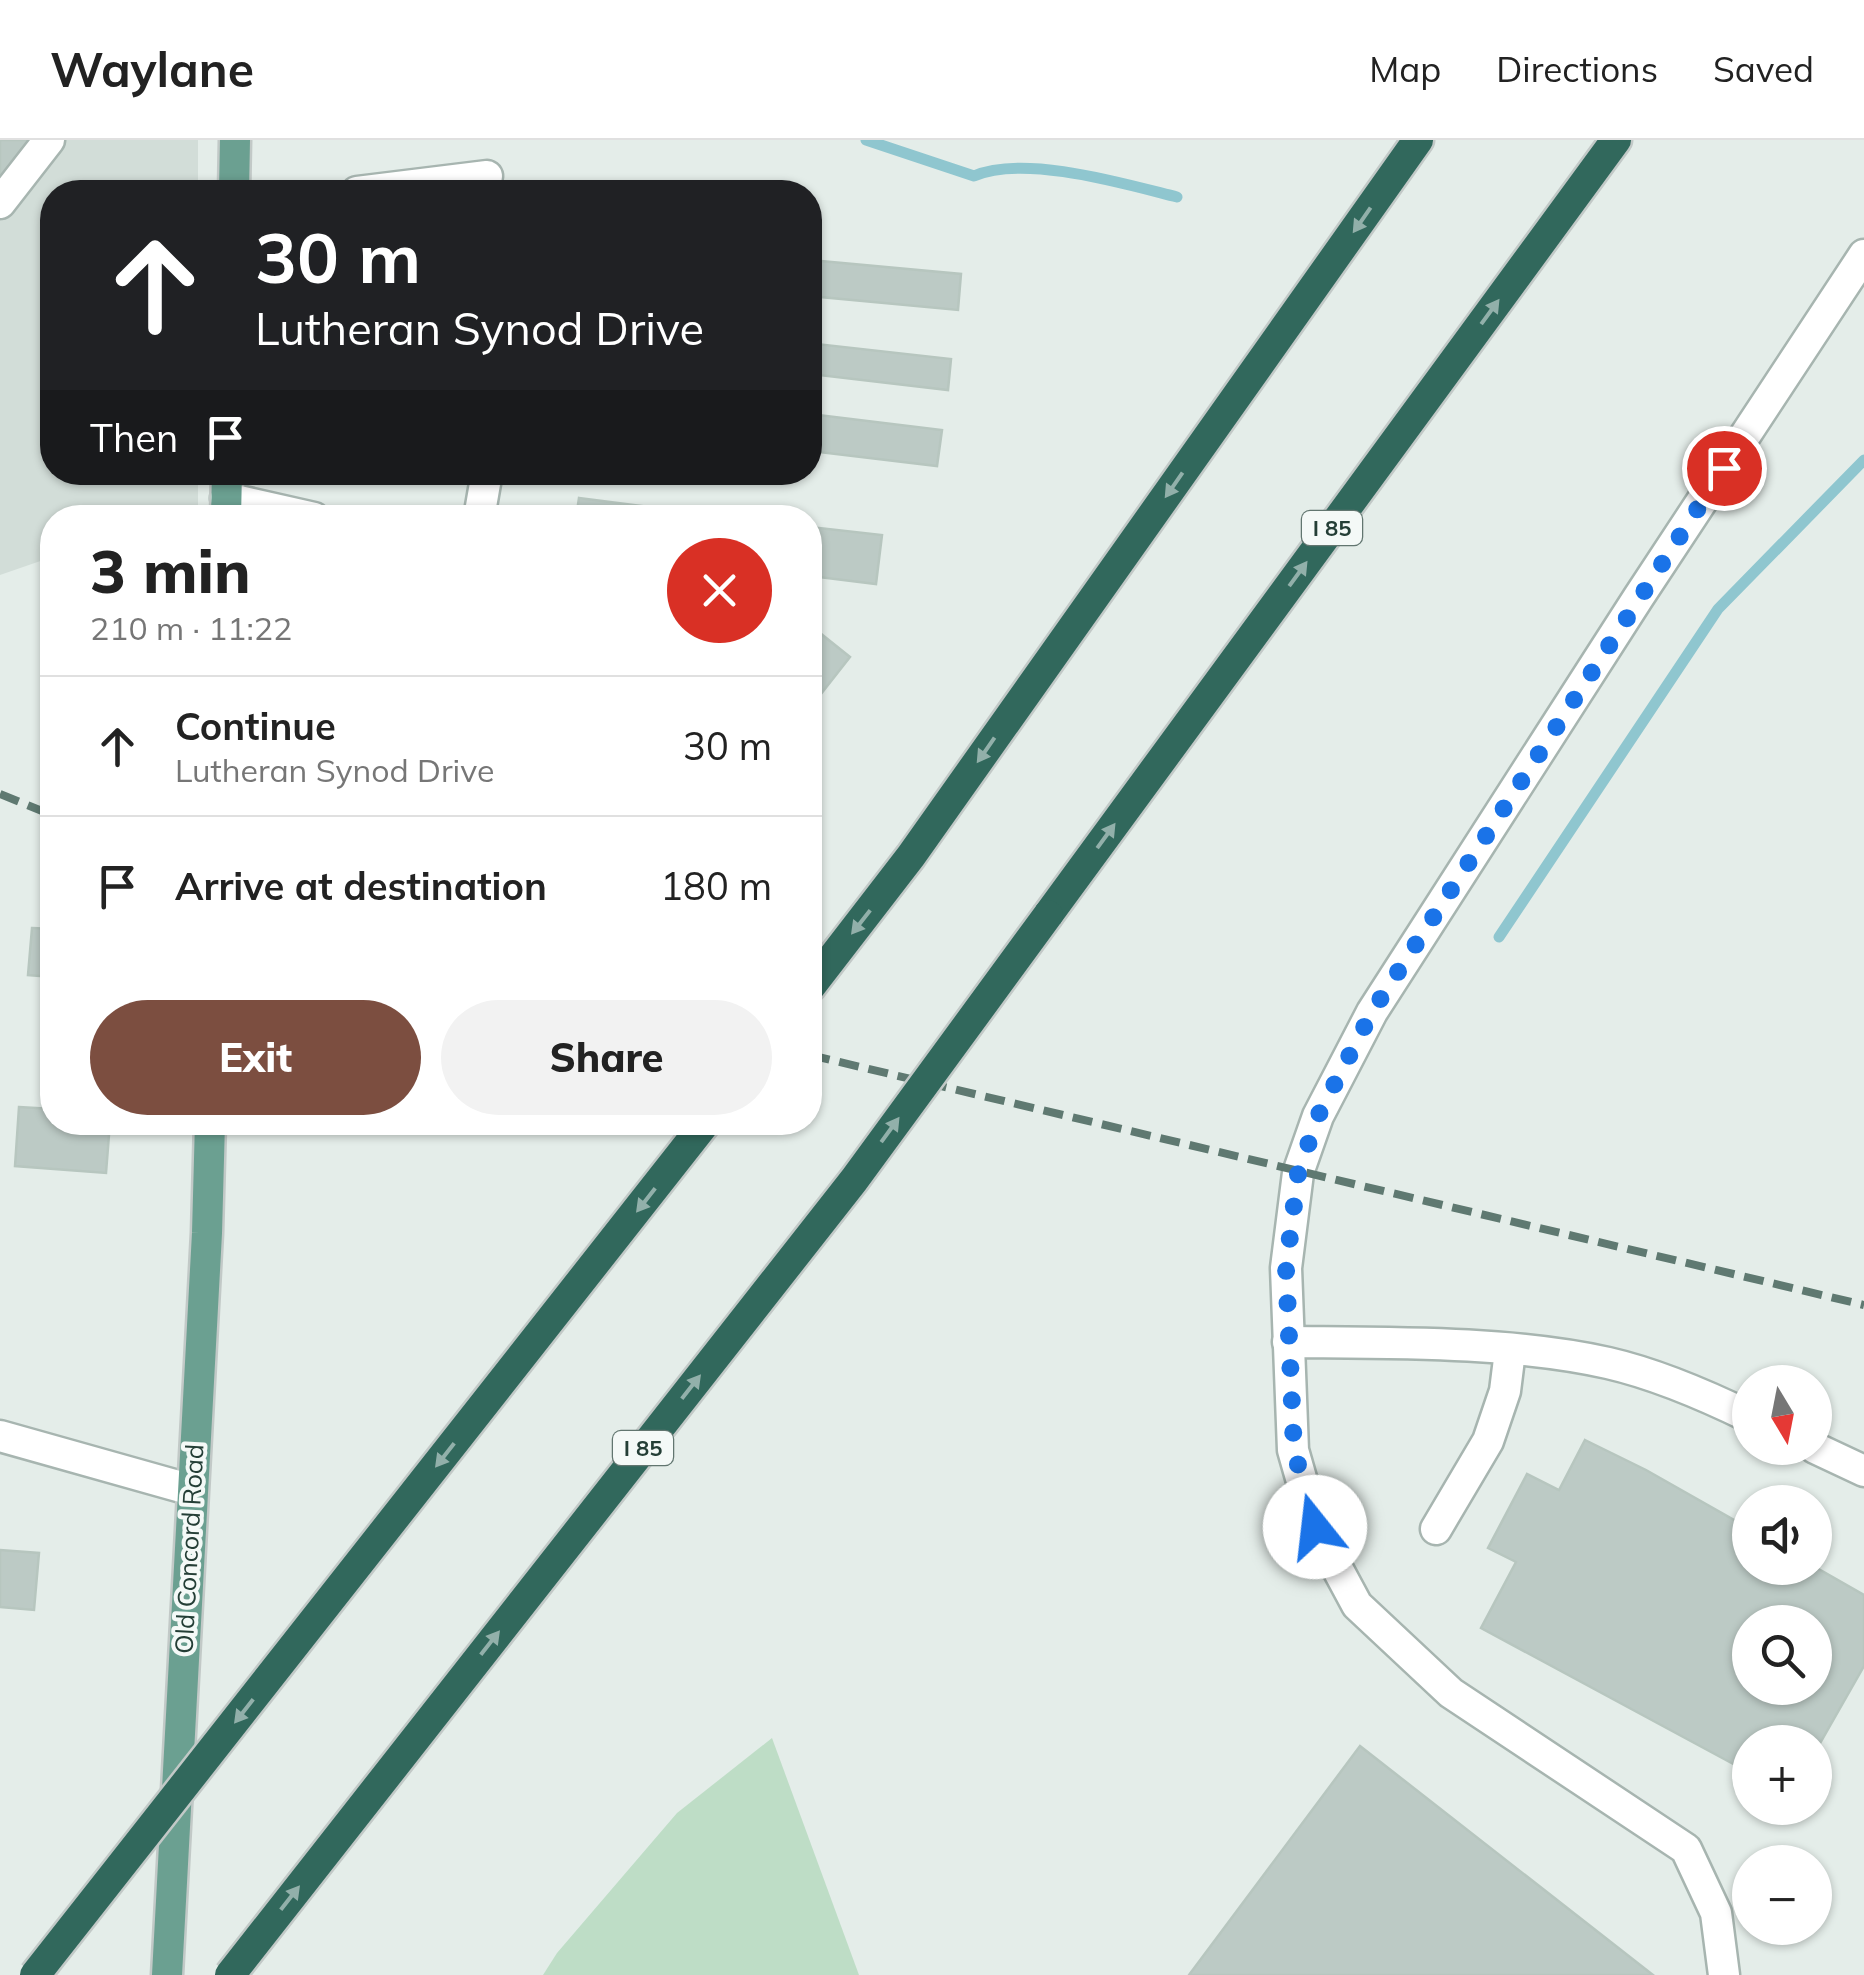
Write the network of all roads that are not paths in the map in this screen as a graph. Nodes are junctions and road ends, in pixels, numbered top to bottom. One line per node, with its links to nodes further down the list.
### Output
1 (49, 140): 8 (street)
2 (234, 140): 6 (main road)
3 (1418, 140): 12 (highway, one-way to 12)
4 (1616, 140): 25 (highway, I 85, one-way to 4, bridge)
5 (487, 176): 7 (street)
6 (234, 180)
7 (454, 180)
8 (0, 203)
9 (1864, 255): 15 (street)
10 (227, 496): 11 (street)
11 (263, 505)
12 (822, 971)
13 (210, 1135): 21 (main road, Old Concord Road)
14 (696, 1135): 23 (highway, one-way to 23, bridge)
15 (1288, 1342): 16 (street); 26 (street)
16 (1510, 1351): 17 (street); 22 (street)
17 (1732, 1409)
18 (0, 1436): 21 (street)
19 (1832, 1456): 20 (street)
20 (1864, 1471)
21 (192, 1490): 24 (main road, Old Concord Road)
22 (1436, 1529)
23 (35, 1975)
24 (167, 1975)
25 (230, 1975)
26 (1724, 1975)

